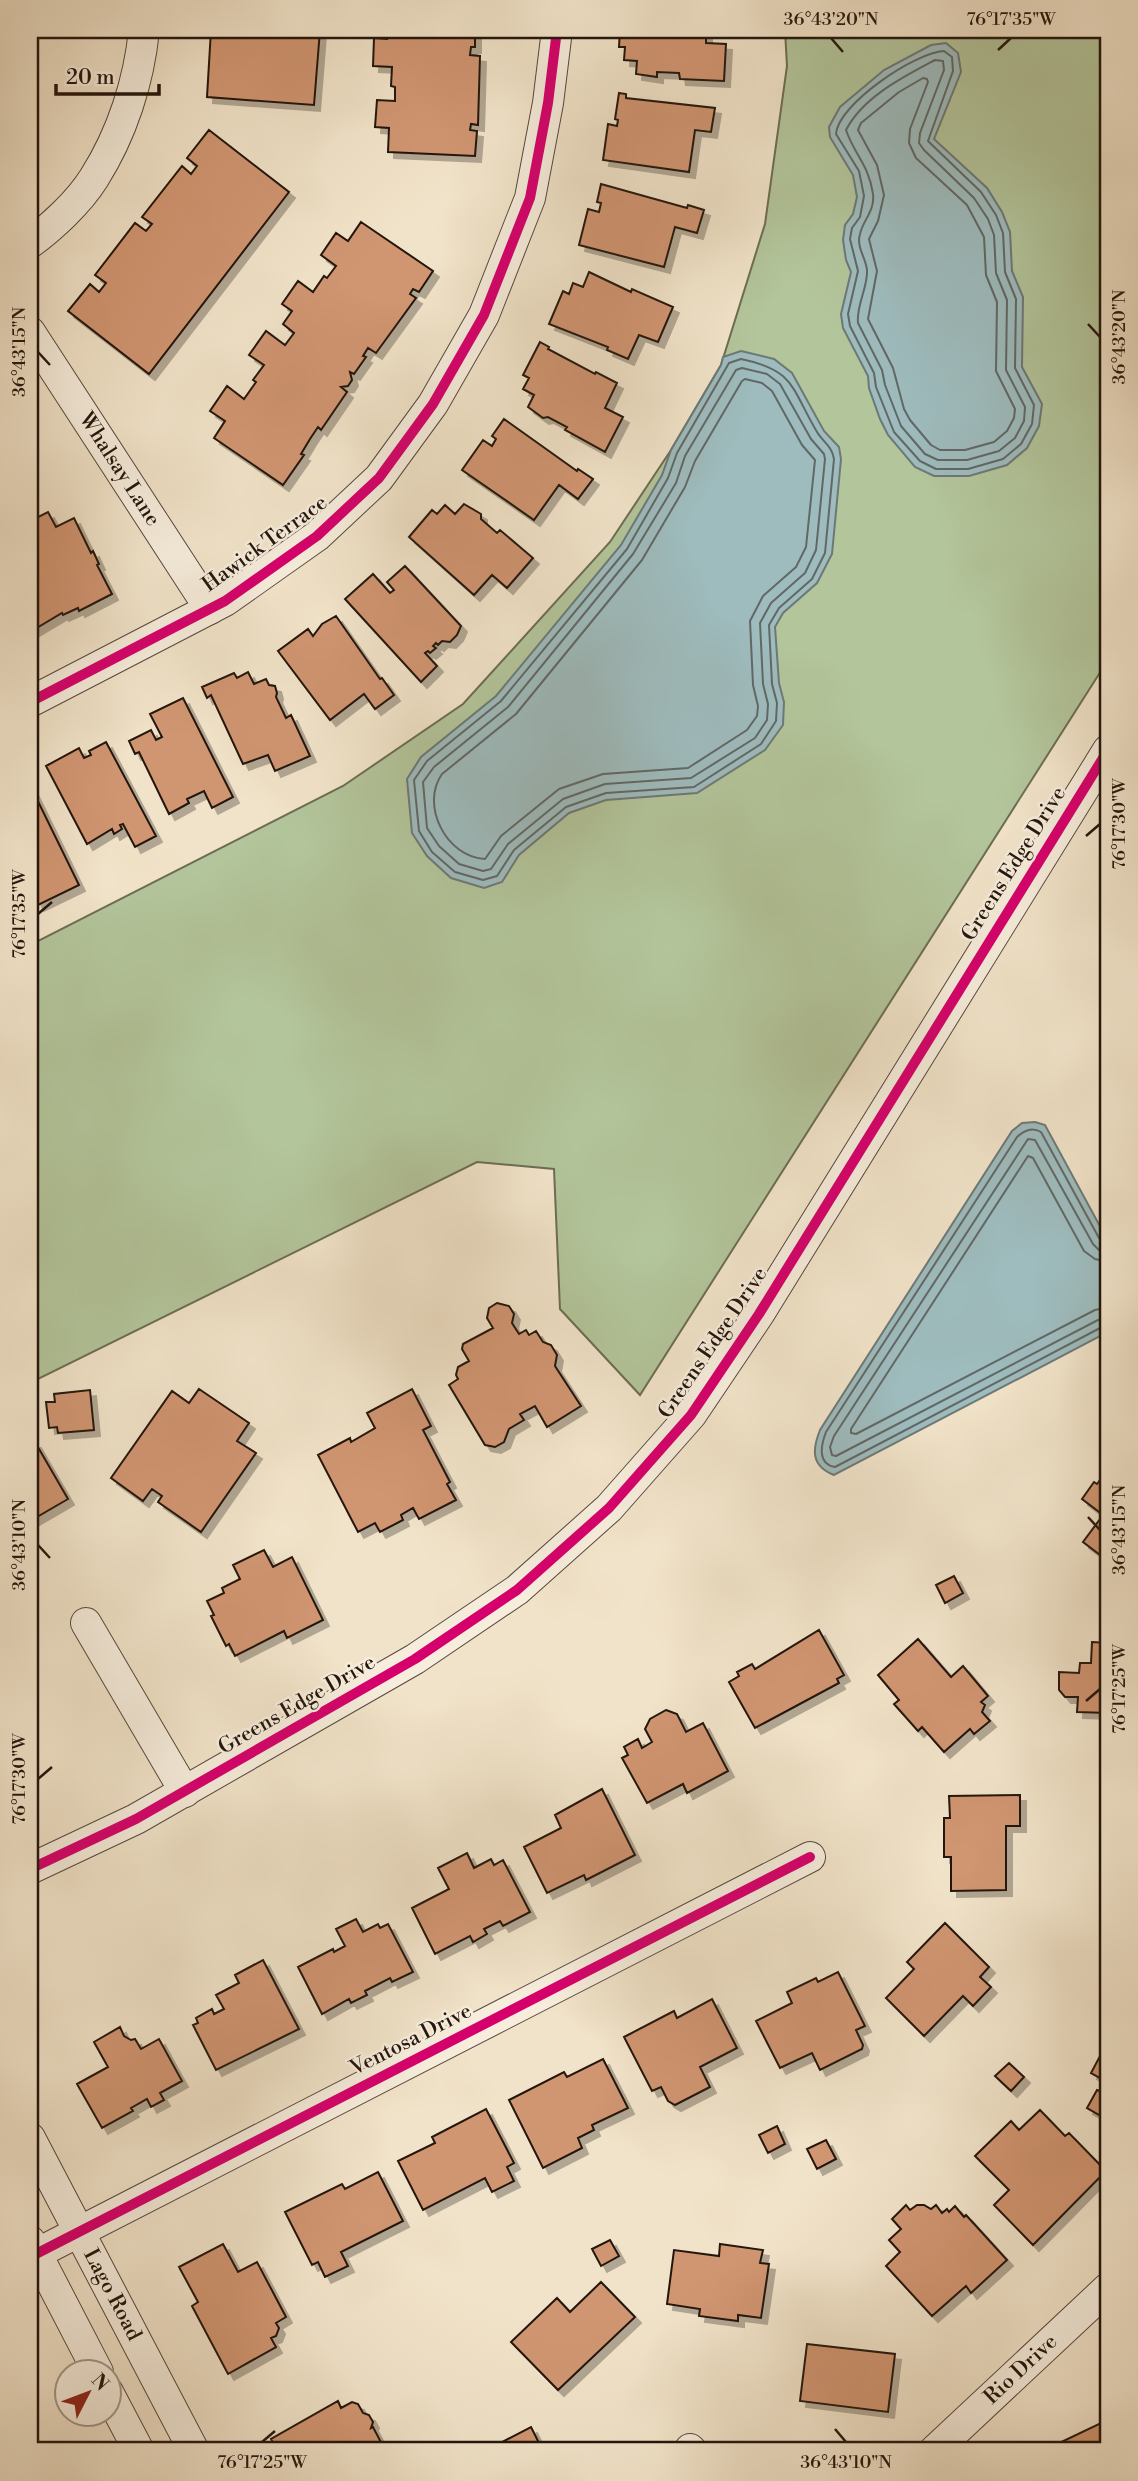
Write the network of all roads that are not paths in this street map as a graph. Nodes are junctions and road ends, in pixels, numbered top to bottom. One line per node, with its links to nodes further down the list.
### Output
1 (144, 30): 3 (street)
2 (557, 30): 5 (street, Hawick Terrace)
3 (30, 243)
4 (30, 332): 5 (street, Whalsay Lane)
5 (210, 609): 6 (street, Hawick Terrace)
6 (30, 702)
7 (1108, 750): 9 (street, Greens Edge Drive)
8 (86, 1623): 9 (street)
9 (185, 1792): 11 (street, Greens Edge Drive)
10 (810, 1857): 13 (street, Ventosa Drive)
11 (30, 1869)
12 (30, 2138): 13 (street, Lago Road)
13 (77, 2232): 14 (street, Ventosa Drive); 19 (street, Lago Road)
14 (32, 2250): 16 (street)
15 (1108, 2288): 20 (street, Rio Drive)
16 (90, 2358)
17 (122, 2419): 18 (street)
18 (139, 2451)
19 (194, 2451)
20 (934, 2451)

